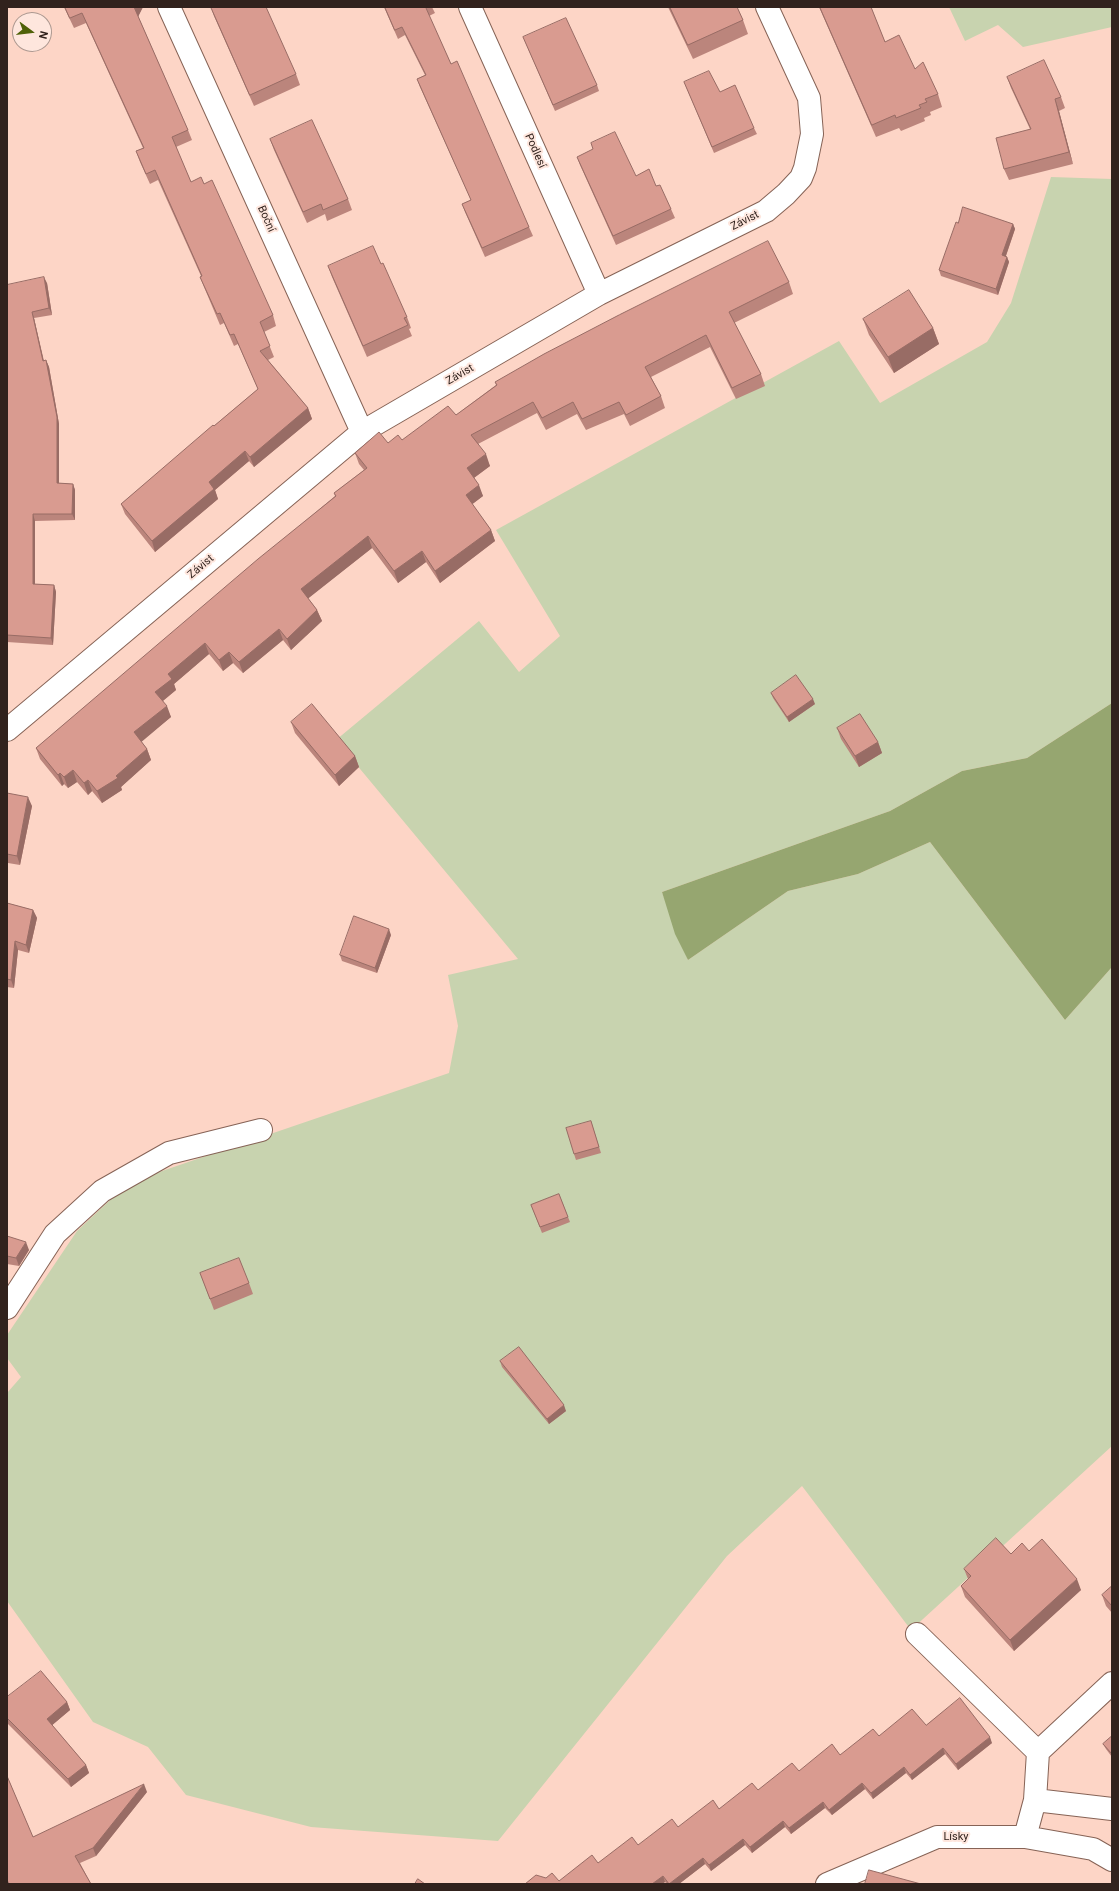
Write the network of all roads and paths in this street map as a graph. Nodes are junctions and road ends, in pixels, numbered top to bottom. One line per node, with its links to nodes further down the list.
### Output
1 (169, 7): 5 (street, Boční)
2 (470, 7): 4 (street, Podlesí)
3 (767, 7): 4 (street, Závist)
4 (599, 294): 5 (street, Závist)
5 (362, 432): 6 (street, Závist)
6 (7, 730)
7 (261, 1130): 8 (street)
8 (7, 1308)
9 (917, 1634): 11 (street)
10 (1112, 1683): 11 (street)
11 (1038, 1752): 12 (street)
12 (1035, 1800): 13 (street); 14 (street)
13 (1112, 1809)
14 (1025, 1837): 15 (street, Lísky); 16 (street, Lísky)
15 (1112, 1860)
16 (827, 1884)

